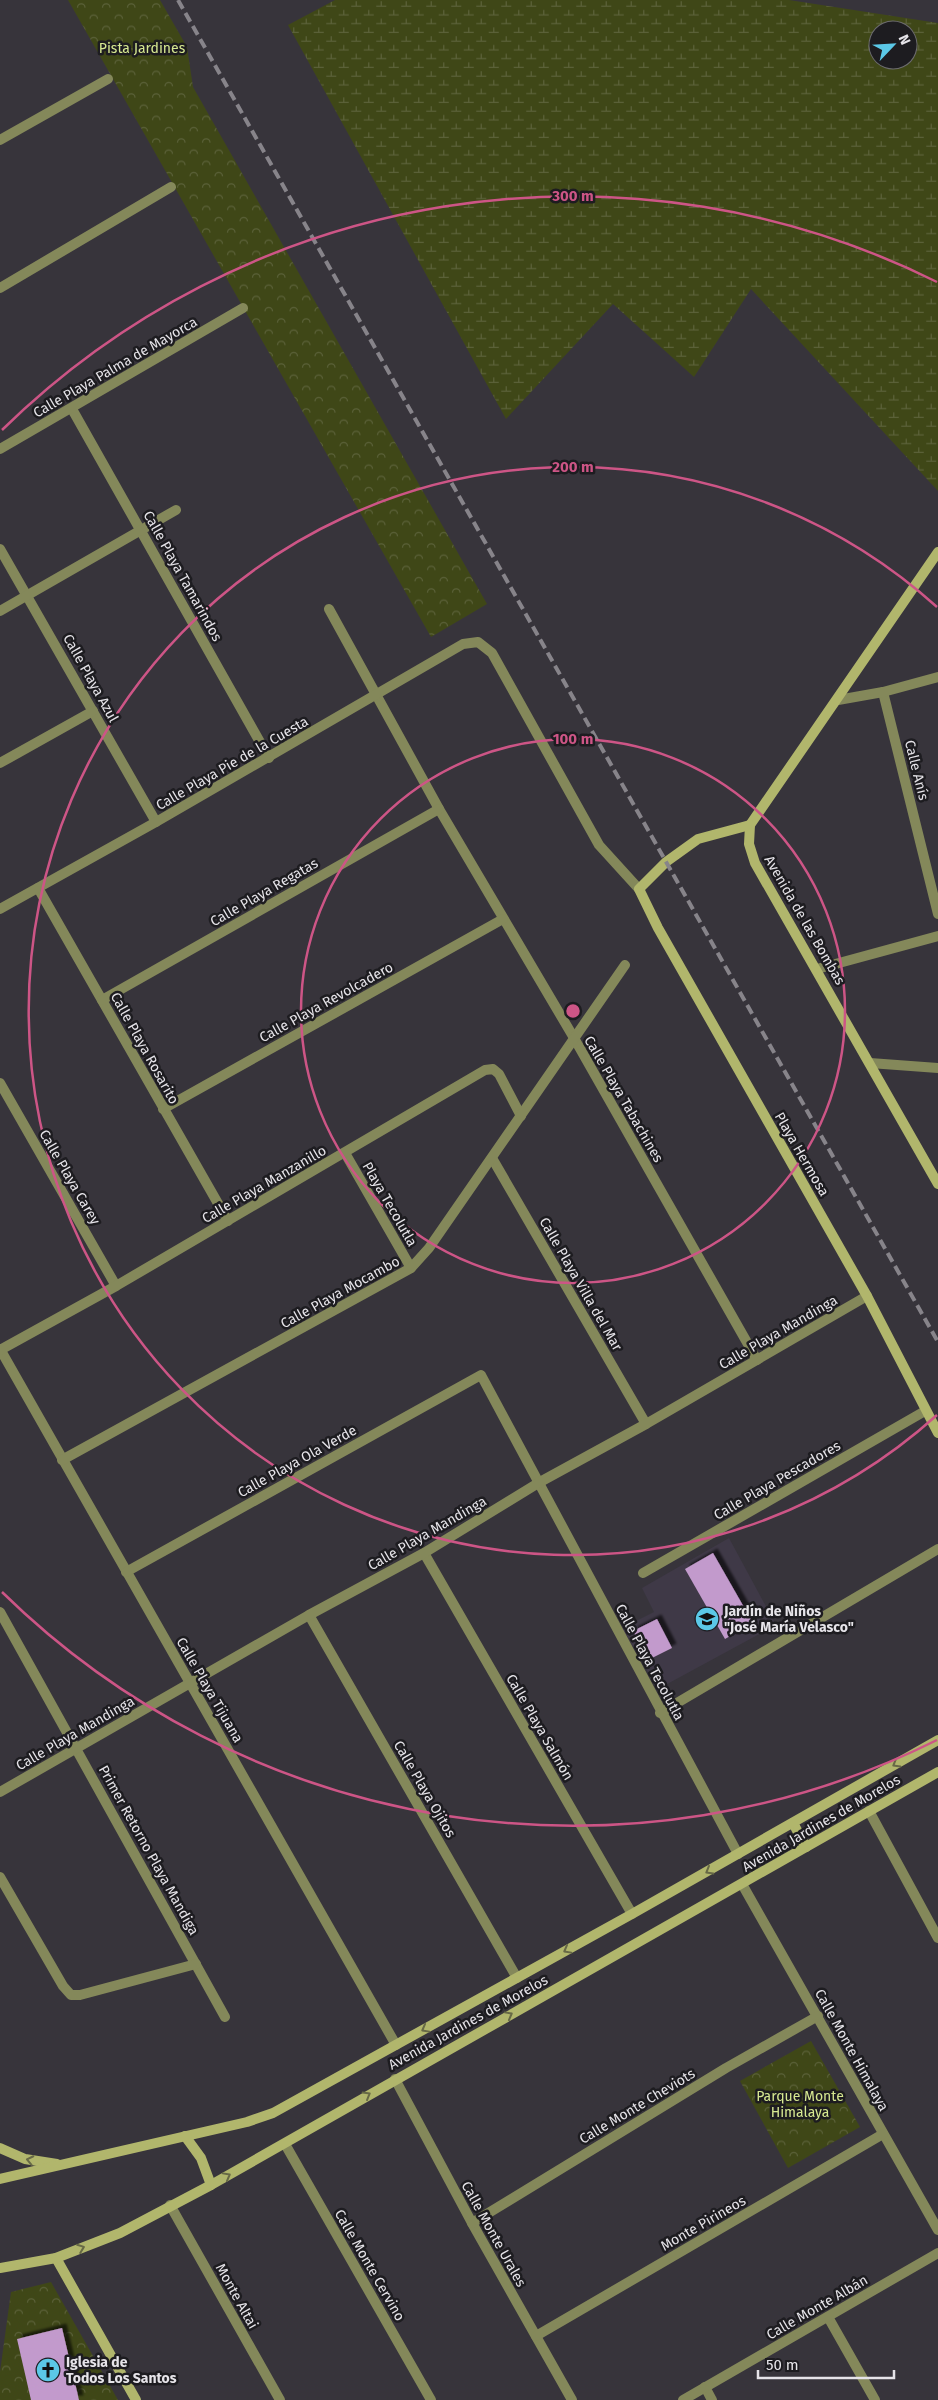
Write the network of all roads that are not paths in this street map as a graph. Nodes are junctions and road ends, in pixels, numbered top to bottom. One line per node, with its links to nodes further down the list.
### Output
1 (108, 79): 2 (street)
2 (0, 140)
3 (171, 187): 4 (street)
4 (0, 288)
5 (243, 308): 6 (street, Calle Playa Palma de Mayorca)
6 (72, 409): 7 (street, Calle Playa Palma de Mayorca); 9 (street, Calle Playa Tamarindos)
7 (0, 449)
8 (176, 510): 9 (street)
9 (141, 530): 12 (street); 21 (street, Calle Playa Tamarindos)
10 (0, 549): 12 (street, Calle Playa Azul)
11 (938, 552): 19 (main road)
12 (28, 595): 14 (street); 20 (street, Calle Playa Azul)
13 (329, 609): 18 (street, Calle Playa Tabachines)
14 (0, 611)
15 (478, 642): 18 (street, Calle Playa Pie de la Cuesta); 27 (street, Playa Hermosa)
16 (938, 677): 17 (street)
17 (883, 692): 19 (street); 29 (street, Calle Anís)
18 (377, 696): 21 (street, Calle Playa Pie de la Cuesta); 23 (street, Calle Playa Tabachines)
19 (838, 700): 25 (main road)
20 (93, 711): 22 (street); 24 (street, Calle Playa Azul)
21 (269, 758): 24 (street, Calle Playa Pie de la Cuesta)
22 (0, 763)
23 (438, 808): 30 (street, Calle Playa Tabachines); 34 (street, Calle Playa Regatas)
24 (156, 822): 26 (street, Calle Playa Pie de la Cuesta)
25 (750, 824): 27 (main road); 33 (main road, Avenida de las Bombas)
26 (38, 888): 28 (street, Calle Playa Pie de la Cuesta); 34 (street, Calle Playa Rosarito)
27 (639, 889): 47 (main road, Playa Hermosa)
28 (0, 909)
29 (938, 914)
30 (503, 919): 35 (street, Calle Playa Tabachines); 39 (street, Calle Playa Revolcadero)
31 (938, 936): 33 (street)
32 (624, 965): 35 (street, Calle Playa Mocambo)
33 (817, 969): 36 (main road, Avenida de las Bombas)
34 (102, 1000): 39 (street, Calle Playa Rosarito)
35 (574, 1038): 40 (street, Calle Playa Mocambo); 49 (street, Calle Playa Tabachines)
36 (870, 1063): 37 (street); 43 (main road, Avenida de las Bombas)
37 (938, 1068)
38 (0, 1083): 46 (street, Calle Playa Carey)
39 (162, 1109): 44 (street, Calle Playa Rosarito)
40 (521, 1116): 41 (street, Calle Playa Manzanillo); 42 (street, Calle Playa Mocambo)
41 (345, 1153): 44 (street, Calle Playa Manzanillo); 45 (street, Playa Tecolutla)
42 (492, 1158): 45 (street, Calle Playa Mocambo); 51 (street, Calle Playa Villa del Mar)
43 (938, 1184)
44 (228, 1220): 46 (street, Calle Playa Manzanillo)
45 (411, 1268): 53 (street, Calle Playa Mocambo)
46 (116, 1286): 48 (street, Calle Playa Manzanillo)
47 (867, 1296): 49 (street, Calle Playa Mandinga); 50 (main road, Playa Hermosa)
48 (0, 1349): 53 (street, Calle Playa Tijuana)
49 (757, 1360): 51 (street, Calle Playa Mandinga)
50 (925, 1411): 52 (main road, Playa Hermosa); 58 (street, Calle Playa Pescadores)
51 (646, 1424): 54 (street, Calle Playa Mandinga)
52 (938, 1433)
53 (62, 1460): 57 (street, Calle Playa Tijuana)
54 (540, 1482): 56 (street, Calle Playa Mandinga); 57 (street, Calle Playa Ola Verde); 62 (street, Calle Playa Tecolutla)
55 (938, 1549): 62 (street)
56 (424, 1553): 60 (street, Calle Playa Mandinga); 73 (street, Calle Playa Salmón)
57 (126, 1572): 61 (street, Calle Playa Tijuana)
58 (643, 1574)
59 (0, 1612): 64 (street, Primer Retorno Playa Mandiga)
60 (309, 1615): 61 (street, Calle Playa Mandinga); 76 (street, Calle Playa Ojitos)
61 (191, 1682): 64 (street, Calle Playa Mandinga); 79 (street, Calle Playa Tijuana)
62 (660, 1713): 70 (street, Calle Playa Tecolutla)
63 (938, 1740): 68 (main road, Avenida Jardines de Morelos, one-way to 68)
64 (78, 1748): 66 (street, Calle Playa Mandinga); 75 (street, Primer Retorno Playa Mandiga)
65 (938, 1772): 67 (main road, Avenida Jardines de Morelos)
66 (0, 1792)
67 (869, 1811): 69 (main road, Avenida Jardines de Morelos); 74 (street)
68 (793, 1823): 69 (main road); 70 (main road, Avenida Jardines de Morelos)
69 (806, 1847): 72 (main road, Avenida Jardines de Morelos)
70 (738, 1854): 73 (main road, Avenida Jardines de Morelos, one-way to 73)
71 (0, 1878): 75 (street)
72 (742, 1884): 77 (street, Calle Monte Himalaya); 80 (main road, Avenida Jardines de Morelos, one-way to 72)
73 (632, 1914): 76 (main road, Avenida Jardines de Morelos, one-way to 76)
74 (938, 1938)
75 (196, 1964): 78 (street, Primer Retorno Playa Mandiga)
76 (517, 1978): 79 (main road, Avenida Jardines de Morelos, one-way to 79)
77 (818, 2016): 81 (street, Calle Monte Himalaya); 89 (street, Calle Monte Cheviots)
78 (225, 2017)
79 (396, 2045): 82 (main road, Avenida Jardines de Morelos)
80 (395, 2079): 83 (main road, Avenida Jardines de Morelos, one-way to 80); 89 (street, Calle Monte Urales)
81 (883, 2134): 90 (street, Calle Monte Himalaya); 95 (street, Monte Pirineos)
82 (185, 2136): 85 (main road, Avenida Jardines de Morelos); 87 (main road)
83 (285, 2144): 87 (main road, Avenida Jardines de Morelos, one-way to 83); 99 (street, Calle Monte Cervino)
84 (0, 2148): 85 (main road, one-way to 84)
85 (63, 2165): 86 (main road, Avenida Jardines de Morelos)
86 (0, 2179)
87 (210, 2185): 88 (main road, Avenida Jardines de Morelos)
88 (170, 2205): 92 (main road, Avenida Jardines de Morelos, one-way to 88); 98 (street, Monte Altai)
89 (472, 2223): 95 (street, Calle Monte Urales)
90 (938, 2230)
91 (938, 2253): 94 (street, Calle Monte Albán)
92 (56, 2258): 93 (main road, Avenida Jardines de Morelos); 97 (main road)
93 (0, 2268)
94 (828, 2317): 96 (street, Calle Monte Albán); 103 (street)
95 (536, 2336): 100 (street, Calle Monte Urales)
96 (705, 2387): 101 (street, Calle Monte Albán); 102 (street)
97 (136, 2400)
98 (280, 2400)
99 (431, 2400)
100 (572, 2400)
101 (683, 2400)
102 (712, 2400)
103 (875, 2400)

